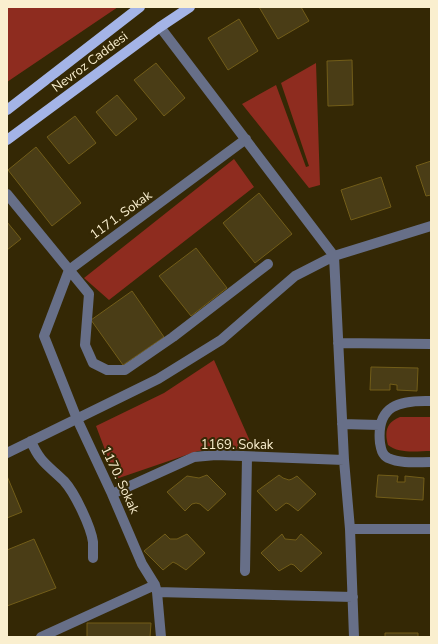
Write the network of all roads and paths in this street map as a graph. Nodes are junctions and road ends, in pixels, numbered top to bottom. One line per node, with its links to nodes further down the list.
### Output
1 (140, 7): 4 (main road, Nevroz Caddesi)
2 (190, 7): 3 (main road, Nevroz Caddesi)
3 (160, 27): 5 (street); 6 (main road, Nevroz Caddesi)
4 (7, 110)
5 (246, 139): 9 (street); 11 (street, 1171. Sokak)
6 (7, 140)
7 (7, 194): 11 (street)
8 (431, 226): 9 (street)
9 (334, 256): 12 (street); 15 (street)
10 (268, 264): 11 (street)
11 (69, 270): 15 (street, 1170. Sokak)
12 (338, 343): 13 (street); 16 (street)
13 (431, 344)
14 (431, 401): 17 (street)
15 (77, 419): 18 (street); 23 (street, 1170. Sokak)
16 (342, 424): 17 (street); 21 (street)
17 (379, 425): 22 (street)
18 (31, 442): 19 (street); 26 (street)
19 (7, 453)
20 (246, 457): 21 (street, 1169. Sokak); 23 (street, 1169. Sokak); 27 (street)
21 (344, 460): 24 (street)
22 (431, 462)
23 (112, 494): 28 (street, 1170. Sokak)
24 (350, 529): 25 (street); 29 (street)
25 (431, 529)
26 (93, 558)
27 (245, 571)
28 (156, 589): 29 (street); 30 (street); 31 (street, 1170. Sokak)
29 (353, 597): 32 (street)
30 (41, 637)
31 (161, 637)
32 (354, 637)

